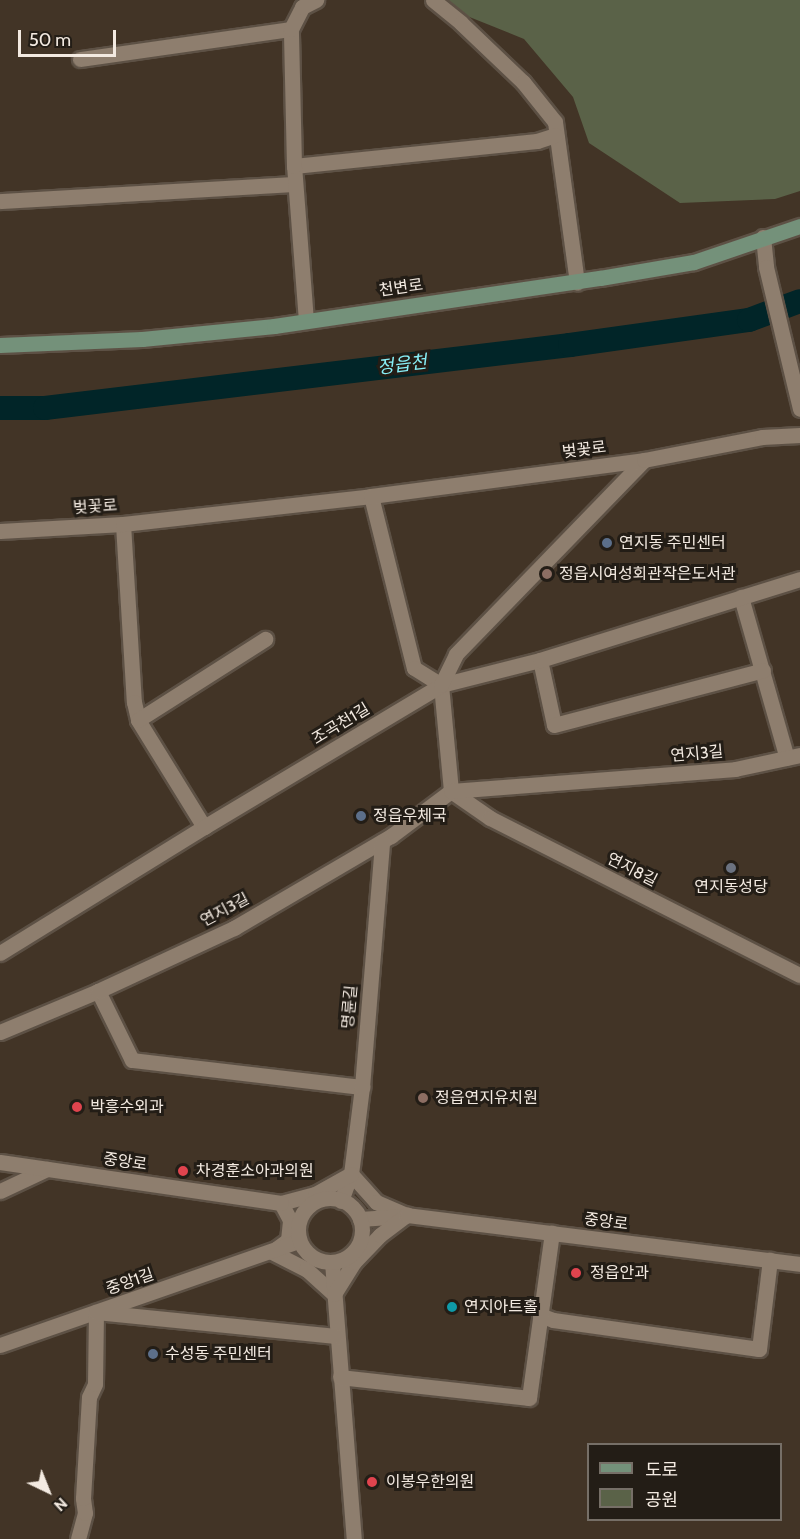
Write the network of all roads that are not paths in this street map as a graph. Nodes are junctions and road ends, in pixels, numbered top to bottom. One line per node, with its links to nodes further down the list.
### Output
1 (316, 0): 3 (street)
2 (432, 0): 5 (street)
3 (291, 29): 4 (street); 6 (street)
4 (80, 59)
5 (555, 135): 6 (street); 11 (street)
6 (294, 166): 7 (street)
7 (295, 184): 8 (street); 12 (street)
8 (0, 201)
9 (800, 226): 10 (main road, 천변로)
10 (763, 237): 11 (main road, 천변로); 14 (street)
11 (577, 282): 12 (main road, 천변로)
12 (306, 321): 13 (main road, 천변로)
13 (0, 345)
14 (800, 409)
15 (800, 435): 16 (street, 벚꽃로)
16 (644, 460): 17 (street, 벚꽃로); 25 (street)
17 (371, 495): 18 (street, 벚꽃로); 25 (street)
18 (123, 524): 19 (street, 벚꽃로); 26 (street)
19 (0, 531)
20 (800, 579): 21 (street, 조곡천1길)
21 (741, 597): 23 (street, 조곡천1길); 24 (street)
22 (265, 639): 26 (street)
23 (540, 660): 24 (street); 25 (street, 조곡천1길)
24 (763, 670): 27 (street)
25 (441, 685): 28 (street); 29 (street, 조곡천1길)
26 (138, 720): 29 (street)
27 (794, 757): 28 (street, 연지3길)
28 (451, 791): 30 (street, 연지3길); 32 (street, 연지8길)
29 (204, 826): 31 (street, 조곡천1길)
30 (382, 842): 33 (street, 연지3길); 35 (street, 명륜길)
31 (0, 953)
32 (800, 975)
33 (98, 991): 34 (street, 연지3길); 35 (street)
34 (0, 1032)
35 (362, 1087): 38 (street, 명륜길)
36 (0, 1162): 37 (street, 중앙로)
37 (47, 1169): 39 (street); 41 (street, 중앙로)
38 (351, 1173): 40 (street, 명륜길); 41 (street); 43 (street)
39 (0, 1191)
40 (341, 1201): 42 (street); 44 (street)
41 (281, 1203): 42 (street); 47 (street)
42 (302, 1215): 46 (street)
43 (407, 1215): 44 (street); 45 (street, 중앙로); 51 (street)
44 (360, 1219): 49 (street)
45 (552, 1233): 48 (street, 중앙로); 53 (street)
46 (298, 1242): 47 (street, 중앙1길); 49 (street)
47 (272, 1252): 51 (street); 52 (street, 중앙1길)
48 (770, 1260): 50 (street, 중앙로); 53 (street)
49 (332, 1262): 51 (street)
50 (800, 1264)
51 (334, 1294): 54 (street)
52 (96, 1312): 54 (street); 55 (street, 중앙1길); 57 (street)
53 (540, 1315): 56 (street)
54 (336, 1336): 56 (street)
55 (0, 1345)
56 (340, 1377): 58 (street)
57 (78, 1539)
58 (354, 1539)

